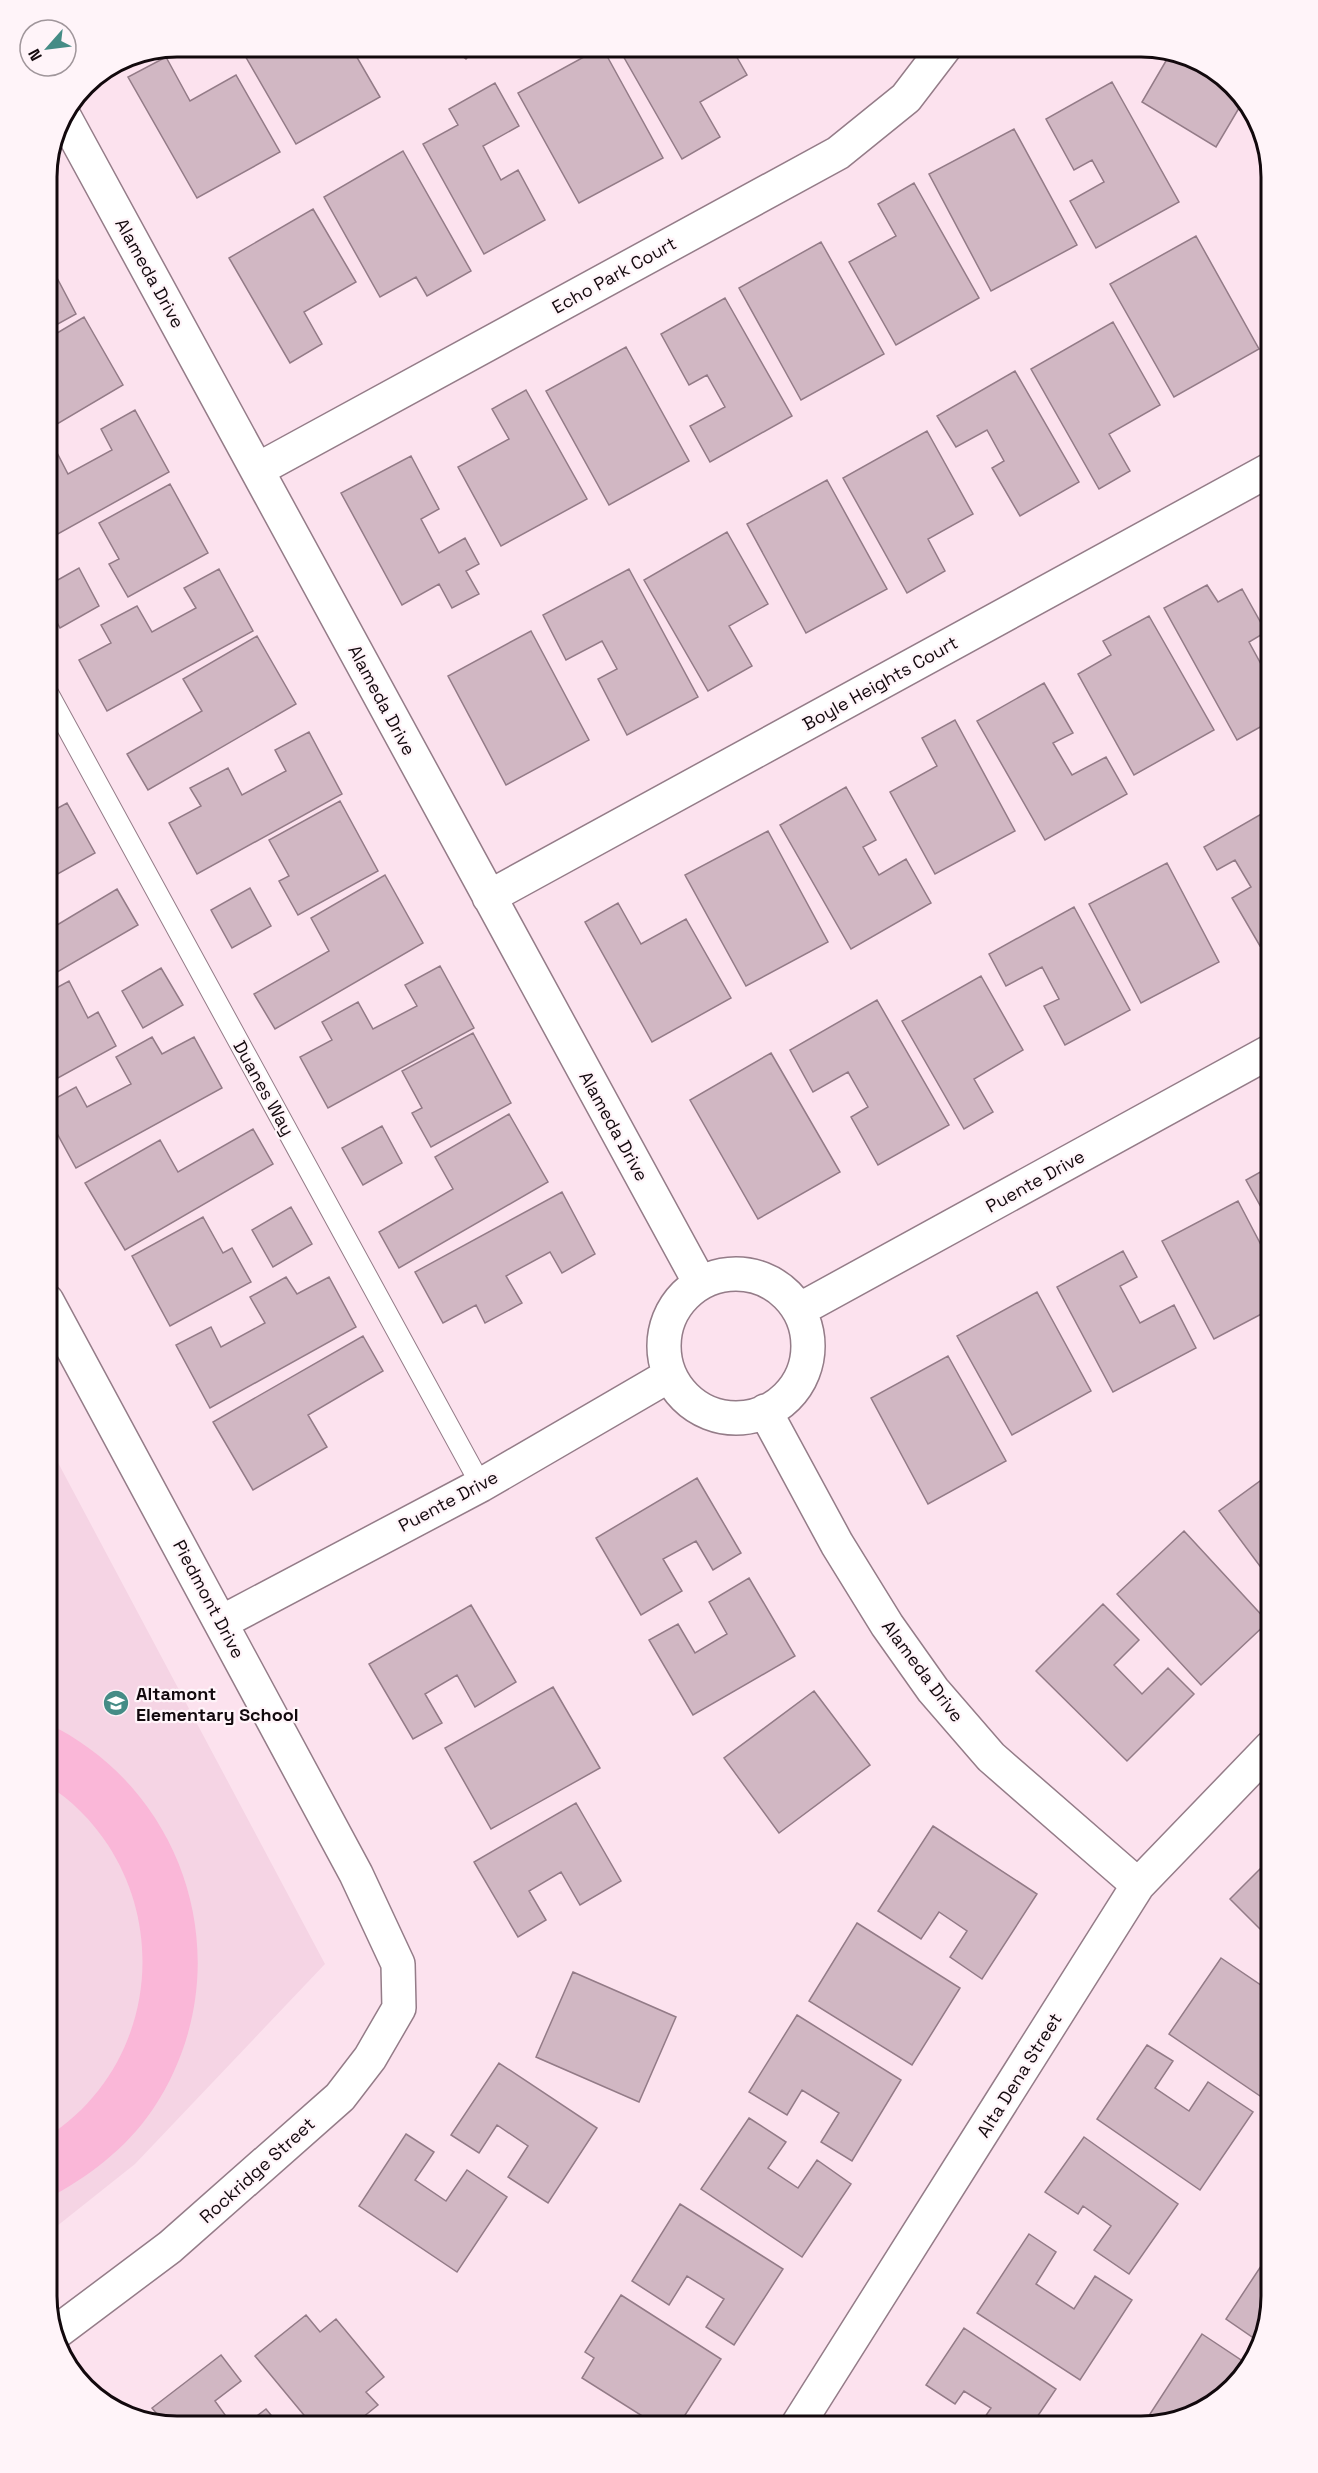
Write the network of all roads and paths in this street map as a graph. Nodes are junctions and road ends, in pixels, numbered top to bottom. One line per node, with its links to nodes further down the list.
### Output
1 (937, 57): 3 (street, Echo Park Court)
2 (69, 125): 3 (street, Alameda Drive)
3 (257, 470): 6 (street, Alameda Drive)
4 (1261, 476): 6 (street, Boyle Heights Court)
5 (57, 709): 13 (lane, Duanes Way)
6 (489, 897): 8 (street, Alameda Drive)
7 (1261, 1057): 9 (street, Puente Drive)
8 (700, 1283): 9 (street); 11 (street)
9 (799, 1310): 12 (street)
10 (57, 1319): 14 (street, Piedmont Drive)
11 (670, 1375): 12 (street); 13 (street, Puente Drive)
12 (765, 1412): 16 (street, Alameda Drive)
13 (481, 1485): 14 (street, Puente Drive)
14 (222, 1622): 17 (street, Piedmont Drive)
15 (1261, 1758): 16 (street, Alta Dena Street)
16 (1138, 1886): 19 (street, Alta Dena Street)
17 (398, 1964): 18 (street, Rockridge Street)
18 (61, 2328)
19 (803, 2416)

